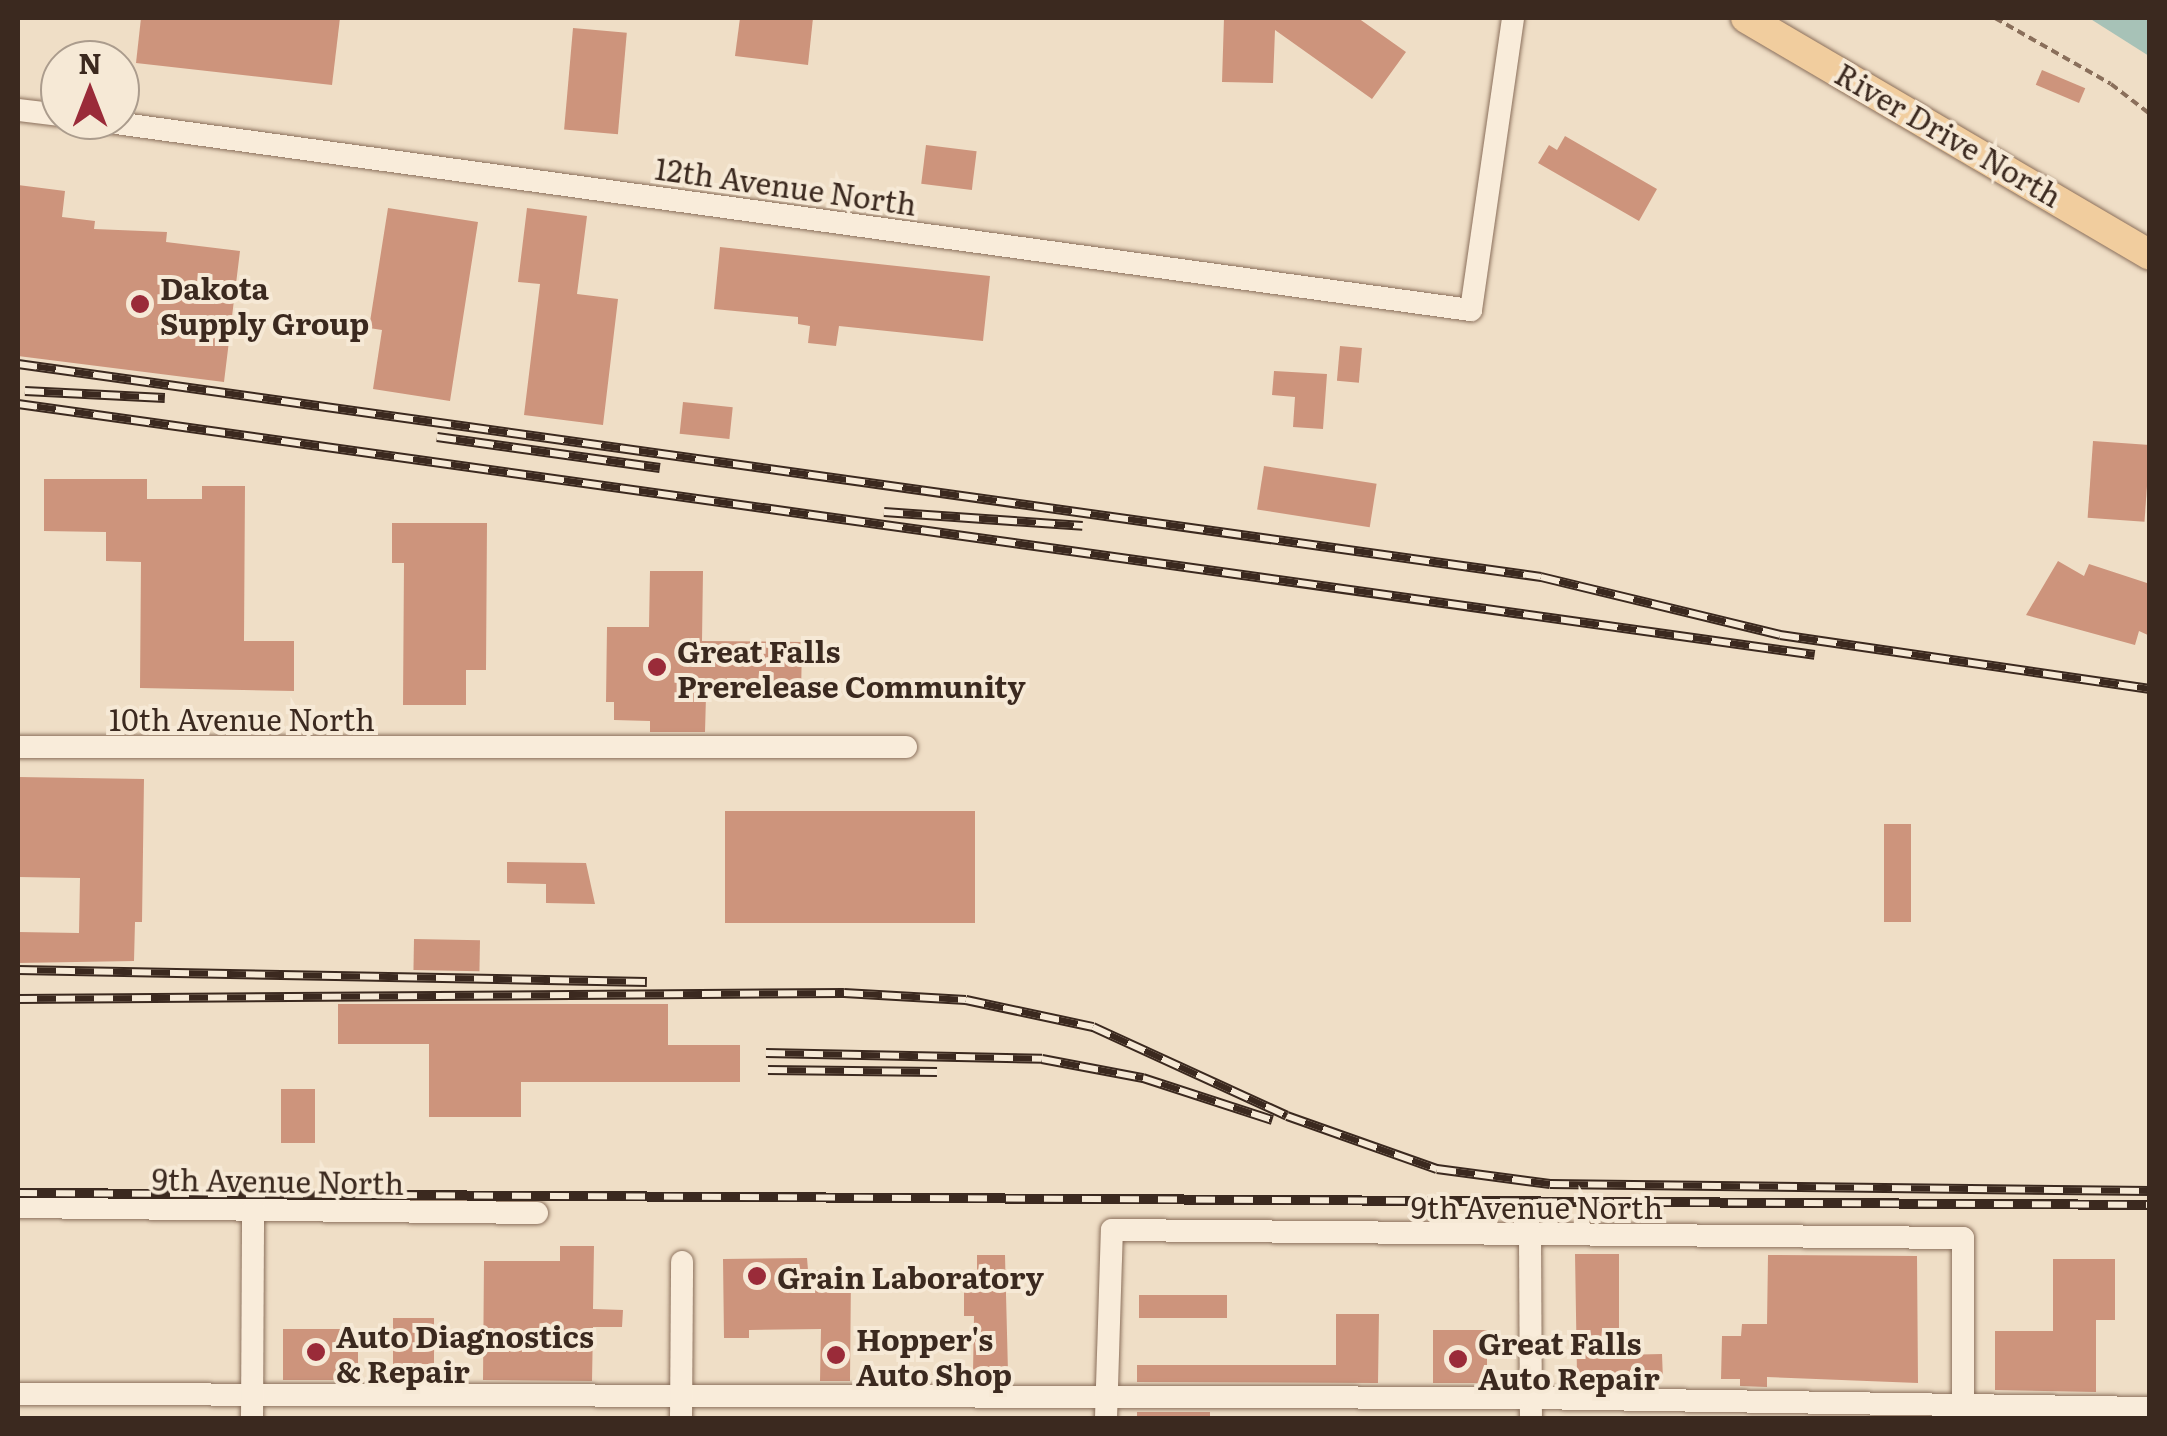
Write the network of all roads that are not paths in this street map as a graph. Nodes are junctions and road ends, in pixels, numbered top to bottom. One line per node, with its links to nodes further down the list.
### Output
1 (1514, 18): 3 (street, 12th Avenue North)
2 (1746, 18): 4 (main road, River Drive North)
3 (140, 126)
4 (2150, 255)
5 (18, 747): 6 (street, 10th Avenue North)
6 (906, 747)
7 (18, 1207): 8 (street, 9th Avenue North)
8 (254, 1210): 9 (street, 9th Avenue North); 13 (street)
9 (537, 1213)
10 (1530, 1236): 15 (street); 17 (street, 9th Avenue North); 18 (street, 9th Avenue North)
11 (682, 1262): 14 (street)
12 (18, 1394): 13 (street)
13 (252, 1407): 14 (street)
14 (681, 1408): 17 (street)
15 (1531, 1408): 17 (street); 18 (street)
16 (2150, 1408): 18 (street)
17 (1106, 1410)
18 (1963, 1413)

